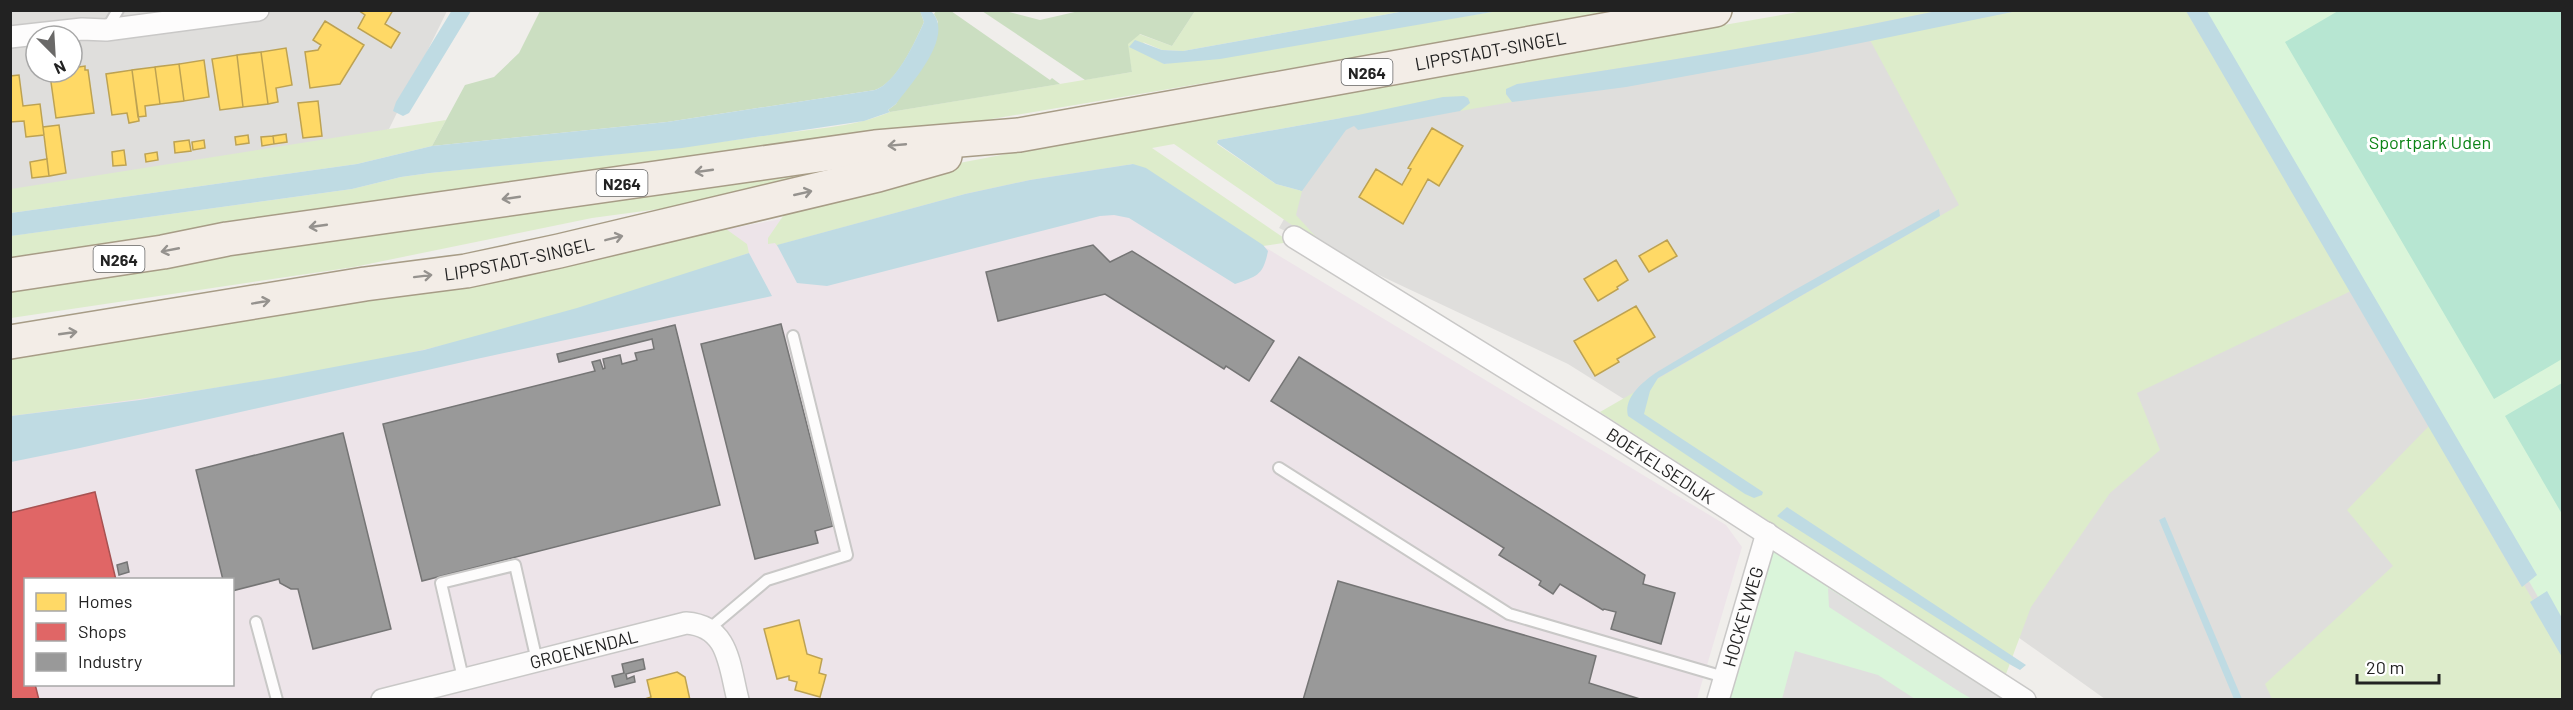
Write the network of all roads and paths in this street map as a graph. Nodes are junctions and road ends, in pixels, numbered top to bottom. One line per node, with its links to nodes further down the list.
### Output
1 (118, 10): 4 (lane)
2 (258, 10): 4 (street)
3 (1715, 10): 6 (main road, LIPPSTADT-SINGEL / N264)
4 (106, 30): 5 (street)
5 (10, 37)
6 (1018, 135): 8 (main road, LIPPSTADT-SINGEL / N264, one-way to 8); 10 (main road, LIPPSTADT-SINGEL / N264, one-way to 6)
7 (1294, 237): 12 (street, BOEKELSEDIJK)
8 (10, 275)
9 (793, 336): 14 (lane)
10 (10, 342)
11 (1279, 468): 16 (lane)
12 (1767, 533): 16 (street, HOCKEYWEG); 22 (street, BOEKELSEDIJK)
13 (256, 622): 18 (lane)
14 (709, 629): 15 (street, GROENENDAL); 20 (street)
15 (537, 661): 17 (street, GROENENDAL); 17 (lane)
16 (1724, 677): 21 (street, HOCKEYWEG)
17 (463, 678): 19 (street, GROENENDAL)
18 (277, 699)
19 (382, 699)
20 (738, 699)
21 (1718, 699)
22 (2025, 699)

